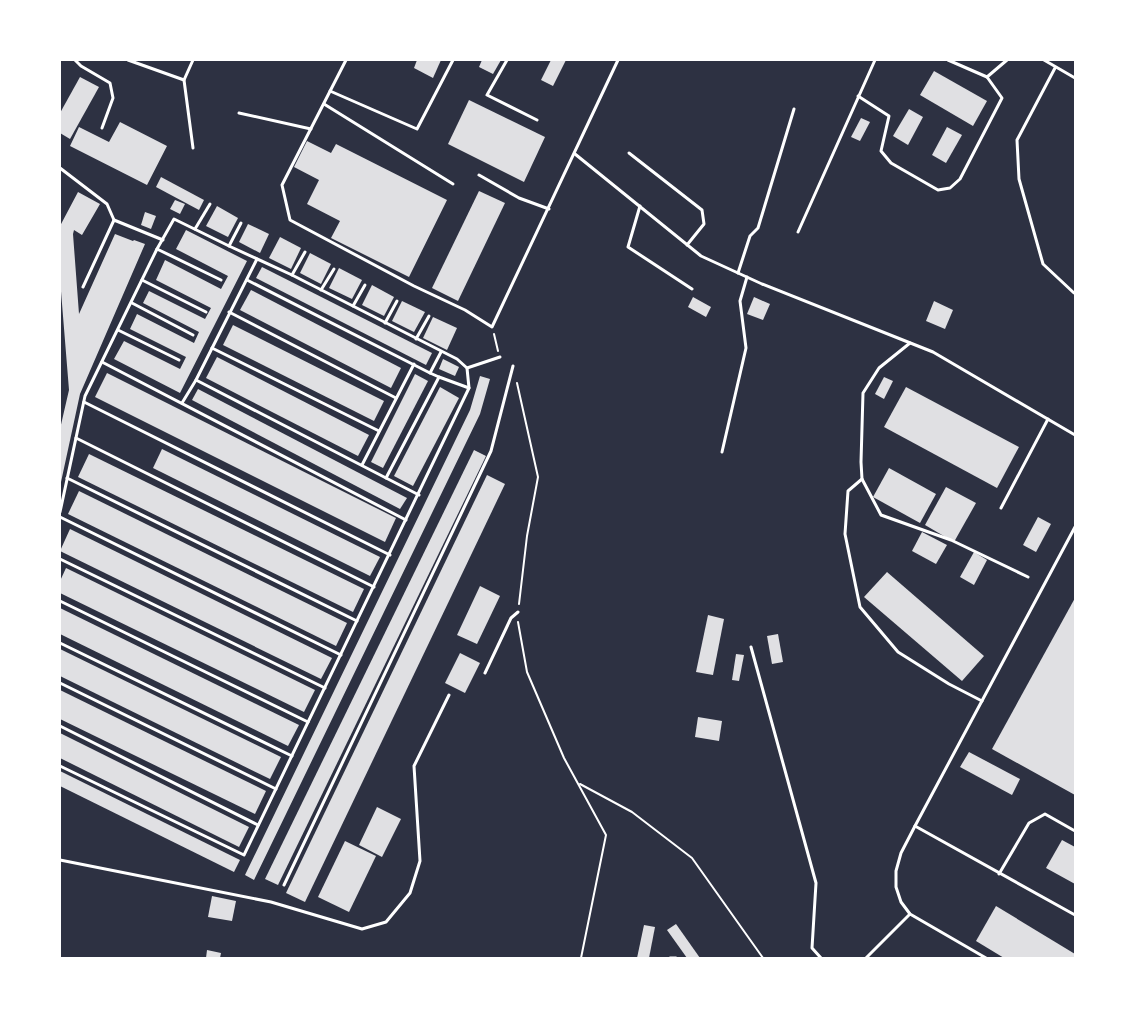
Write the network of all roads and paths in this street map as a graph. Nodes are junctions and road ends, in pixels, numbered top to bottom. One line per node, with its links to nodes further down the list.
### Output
1 (75, 60): 22 (lane)
2 (128, 60): 15 (lane)
3 (193, 60): 15 (lane)
4 (346, 60): 16 (lane)
5 (453, 60): 16 (lane)
6 (507, 60): 21 (lane)
7 (618, 60): 26 (lane)
8 (875, 60): 17 (lane)
9 (948, 60): 13 (lane)
10 (1007, 60): 13 (lane)
11 (1044, 60): 12 (lane)
12 (1055, 68): 14 (lane); 54 (lane)
13 (987, 77): 17 (lane)
14 (1075, 78)
15 (184, 80): 24 (lane)
16 (330, 91): 18 (lane)
17 (858, 96): 36 (lane)
18 (324, 104): 23 (lane); 29 (lane)
19 (794, 109): 44 (lane)
20 (238, 113): 23 (lane)
21 (537, 120)
22 (102, 128)
23 (311, 129): 62 (lane)
24 (193, 148)
25 (629, 153): 38 (lane)
26 (575, 154): 31 (lane); 32 (lane)
27 (60, 168): 33 (lane)
28 (479, 175): 32 (lane)
29 (453, 184)
30 (210, 204): 35 (lane)
31 (640, 206): 38 (lane); 52 (lane)
32 (549, 209): 62 (lane)
33 (114, 220): 37 (lane); 51 (lane)
34 (241, 223): 39 (lane)
35 (195, 229): 37 (lane); 39 (lane)
36 (798, 232)
37 (163, 240): 40 (lane)
38 (687, 245): 44 (lane)
39 (229, 246): 42 (lane)
40 (157, 249): 47 (lane); 48 (lane)
41 (304, 252): 45 (lane)
42 (257, 259): 45 (lane); 49 (lane)
43 (334, 269): 53 (lane)
44 (738, 273): 46 (lane)
45 (292, 275): 53 (lane)
46 (748, 277): 66 (lane); 86 (lane)
47 (142, 280): 56 (lane); 58 (lane)
48 (221, 280)
49 (248, 280): 59 (lane); 72 (lane)
50 (365, 285): 57 (lane)
51 (83, 287)
52 (692, 289)
53 (321, 290): 57 (lane)
54 (1074, 293)
55 (397, 301): 61 (lane)
56 (132, 303): 63 (lane); 64 (lane)
57 (354, 306): 61 (lane)
58 (206, 312)
59 (229, 312): 67 (lane); 79 (lane)
60 (429, 316): 65 (lane)
61 (384, 322): 65 (lane)
62 (492, 327): 69 (path)
63 (118, 330): 70 (lane); 71 (lane)
64 (194, 335)
65 (416, 339): 68 (lane)
66 (910, 343): 82 (lane); 90 (lane)
67 (212, 348): 77 (lane); 83 (lane)
68 (441, 352): 74 (lane); 75 (lane)
69 (500, 357): 74 (lane)
70 (179, 360)
71 (102, 362): 80 (lane); 81 (lane)
72 (414, 364): 75 (lane); 79 (lane)
73 (514, 366): 102 (path); 123 (lane)
74 (466, 368): 78 (lane)
75 (430, 373): 76 (lane)
76 (439, 377): 78 (lane); 89 (lane)
77 (196, 380): 81 (lane); 87 (lane)
78 (469, 388): 91 (lane)
79 (396, 398): 83 (lane)
80 (84, 402): 85 (lane); 97 (lane)
81 (182, 403): 95 (lane)
82 (1048, 419): 84 (lane); 92 (lane)
83 (379, 431): 87 (lane)
84 (1075, 435)
85 (76, 438): 88 (lane); 100 (lane)
86 (722, 452)
87 (362, 465): 89 (lane)
88 (68, 478): 93 (lane); 103 (lane)
89 (386, 478): 91 (lane)
90 (862, 479): 99 (lane); 111 (lane)
91 (418, 495): 95 (lane)
92 (1000, 508)
93 (60, 512)
94 (60, 517): 106 (lane)
95 (406, 520): 97 (lane)
96 (1075, 527): 111 (lane)
97 (390, 555): 100 (lane)
98 (60, 559): 109 (lane)
99 (1028, 577)
100 (374, 586): 103 (lane)
101 (60, 601): 112 (lane)
102 (518, 612): 107 (lane); 116 (path)
103 (357, 621): 106 (lane)
104 (60, 643): 114 (lane)
105 (750, 646): 130 (lane)
106 (341, 655): 109 (lane)
107 (485, 673)
108 (60, 683): 117 (lane)
109 (325, 688): 112 (lane)
110 (449, 695): 121 (lane)
111 (982, 701): 119 (lane)
112 (308, 722): 114 (lane)
113 (60, 726): 118 (lane)
114 (292, 756): 117 (lane)
115 (60, 766): 118 (lane)
116 (579, 784): 126 (path); 129 (path)
117 (276, 789): 118 (lane)
118 (258, 825)
119 (915, 826): 122 (lane); 124 (lane)
120 (1075, 831): 122 (lane)
121 (60, 860)
122 (999, 874): 125 (lane)
123 (284, 885)
124 (910, 914): 131 (lane); 132 (lane)
125 (1075, 915)
126 (581, 958)
127 (670, 958): 128 (lane)
128 (676, 958)
129 (763, 958)
130 (821, 958)
131 (866, 958)
132 (986, 958)

